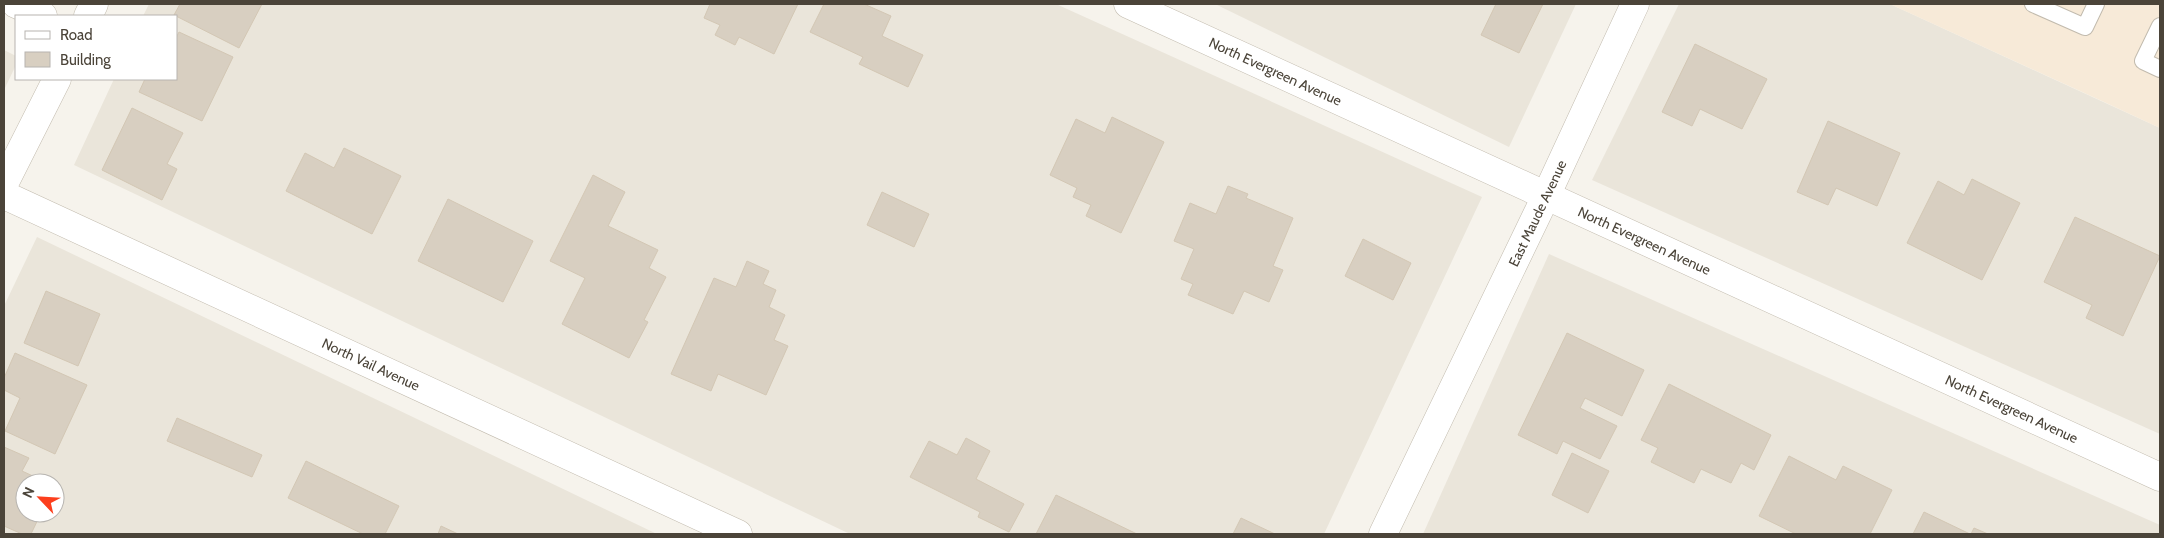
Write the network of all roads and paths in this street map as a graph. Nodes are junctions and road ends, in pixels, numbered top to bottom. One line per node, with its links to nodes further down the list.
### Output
1 (16, 4): 6 (street)
2 (1128, 4): 12 (street, North Evergreen Avenue)
3 (1635, 4): 12 (street, East Maude Avenue)
4 (2033, 4): 5 (lane)
5 (2096, 4)
6 (41, 15)
7 (2160, 26): 8 (lane)
8 (2160, 70)
9 (56, 80): 10 (street)
10 (4, 184)
11 (4, 195): 14 (street, North Vail Avenue)
12 (1546, 196): 13 (street, North Evergreen Avenue); 15 (street, East Maude Avenue)
13 (2160, 477)
14 (738, 534)
15 (1383, 534)

